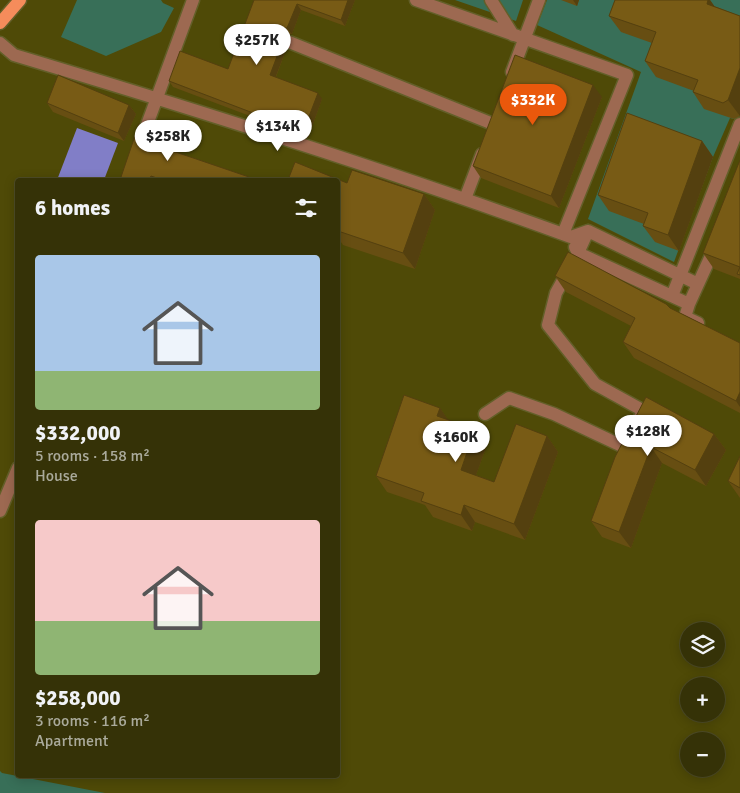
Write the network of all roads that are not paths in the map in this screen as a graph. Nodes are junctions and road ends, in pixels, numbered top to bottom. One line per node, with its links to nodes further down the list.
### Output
1 (20, 0): 6 (main road)
2 (193, 0): 11 (street)
3 (416, 0): 7 (street)
4 (491, 0): 7 (street)
5 (539, 0): 7 (street)
6 (0, 23)
7 (519, 37): 10 (street); 16 (street)
8 (289, 42): 14 (street)
9 (0, 44): 11 (street)
10 (509, 81)
11 (157, 97): 13 (street); 14 (street)
12 (740, 124): 19 (street)
13 (136, 152)
14 (465, 199): 16 (street)
15 (588, 231): 16 (street); 18 (street); 19 (street)
16 (567, 236): 18 (street)
17 (719, 236): 20 (street)
18 (578, 253): 21 (street); 24 (street)
19 (681, 275): 20 (street); 21 (street)
20 (698, 284): 22 (street)
21 (672, 296): 22 (street)
22 (690, 304): 23 (street)
23 (708, 328)
24 (485, 414)
25 (15, 475): 26 (street)
26 (0, 511)

